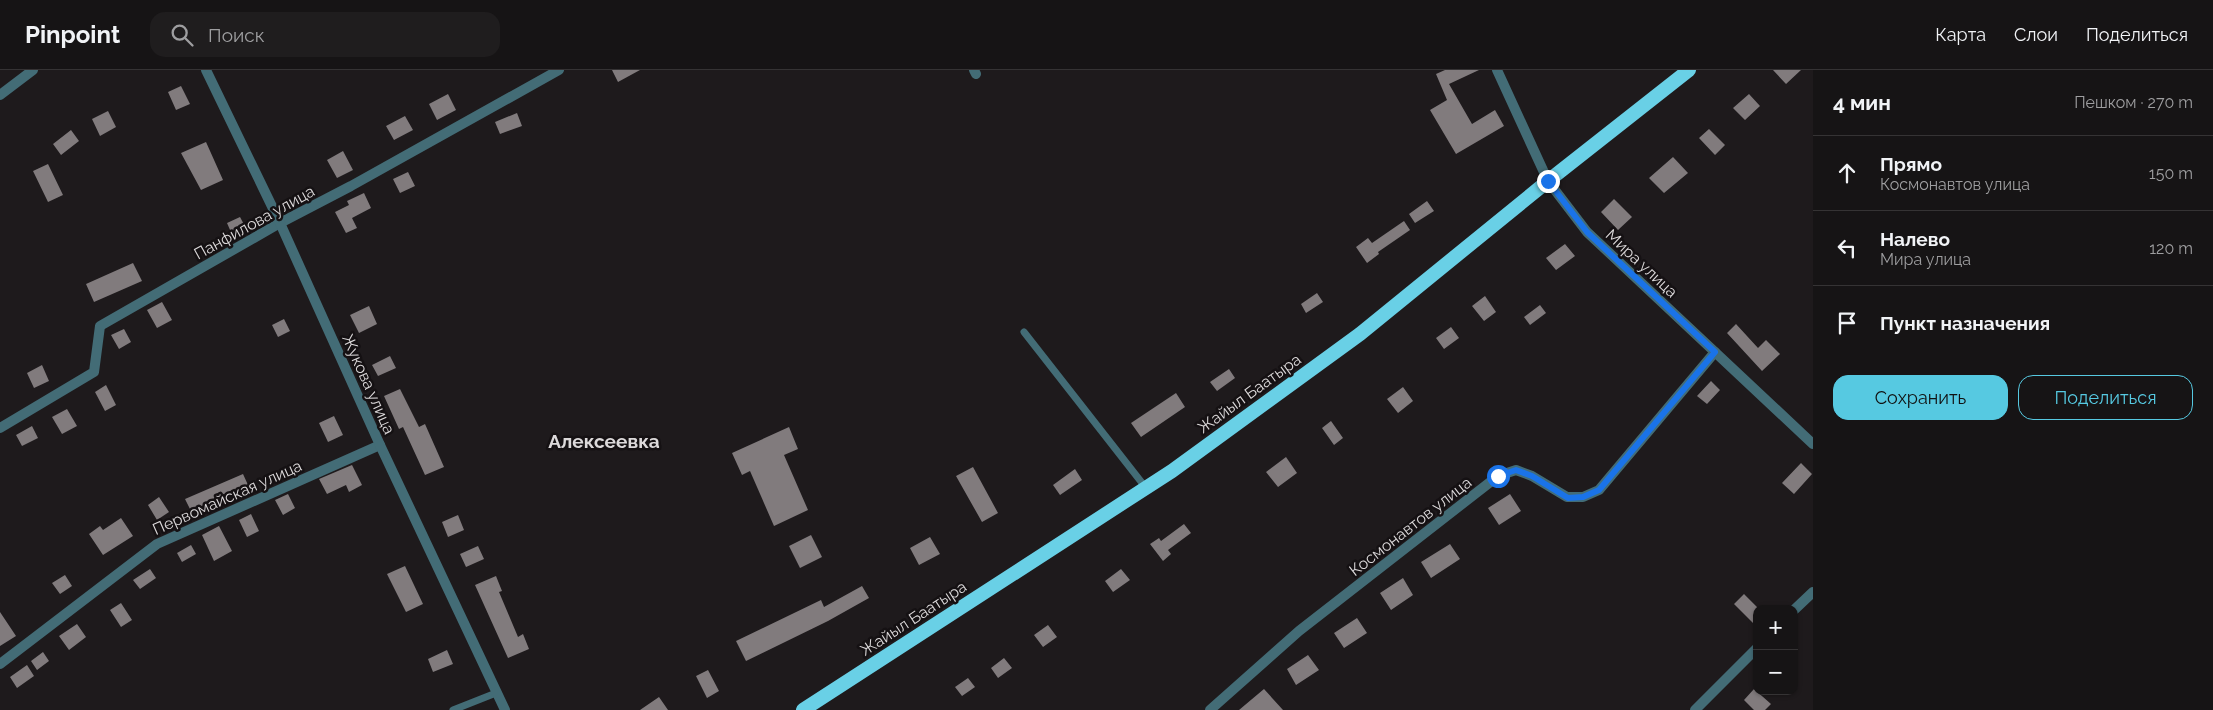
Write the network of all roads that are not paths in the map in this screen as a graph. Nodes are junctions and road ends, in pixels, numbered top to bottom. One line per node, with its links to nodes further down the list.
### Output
1 (33, 70): 6 (street)
2 (206, 70): 8 (street, Жукова улица)
3 (560, 70): 8 (street, Панфилова улица)
4 (1497, 70): 7 (street, Мира улица)
5 (1690, 70): 7 (highway, Жайыл Баатыра)
6 (0, 95)
7 (1548, 181): 10 (street, Мира улица); 14 (highway, Жайыл Баатыра)
8 (280, 223): 11 (street, Панфилова улица); 13 (street, Жукова улица)
9 (1024, 332): 14 (lane)
10 (1715, 352): 12 (street, Мира улица); 23 (street, Космонавтов улица)
11 (0, 428)
12 (1813, 444)
13 (380, 445): 18 (street, Первомайская улица); 19 (street, Жукова улица)
14 (1146, 488): 22 (highway, Жайыл Баатыра)
15 (1813, 592): 16 (street)
16 (1798, 606)
17 (1755, 650): 24 (street)
18 (0, 664)
19 (496, 693): 20 (lane); 21 (street, Жукова улица)
20 (453, 710)
21 (505, 710)
22 (803, 710)
23 (1210, 710)
24 (1695, 710)

